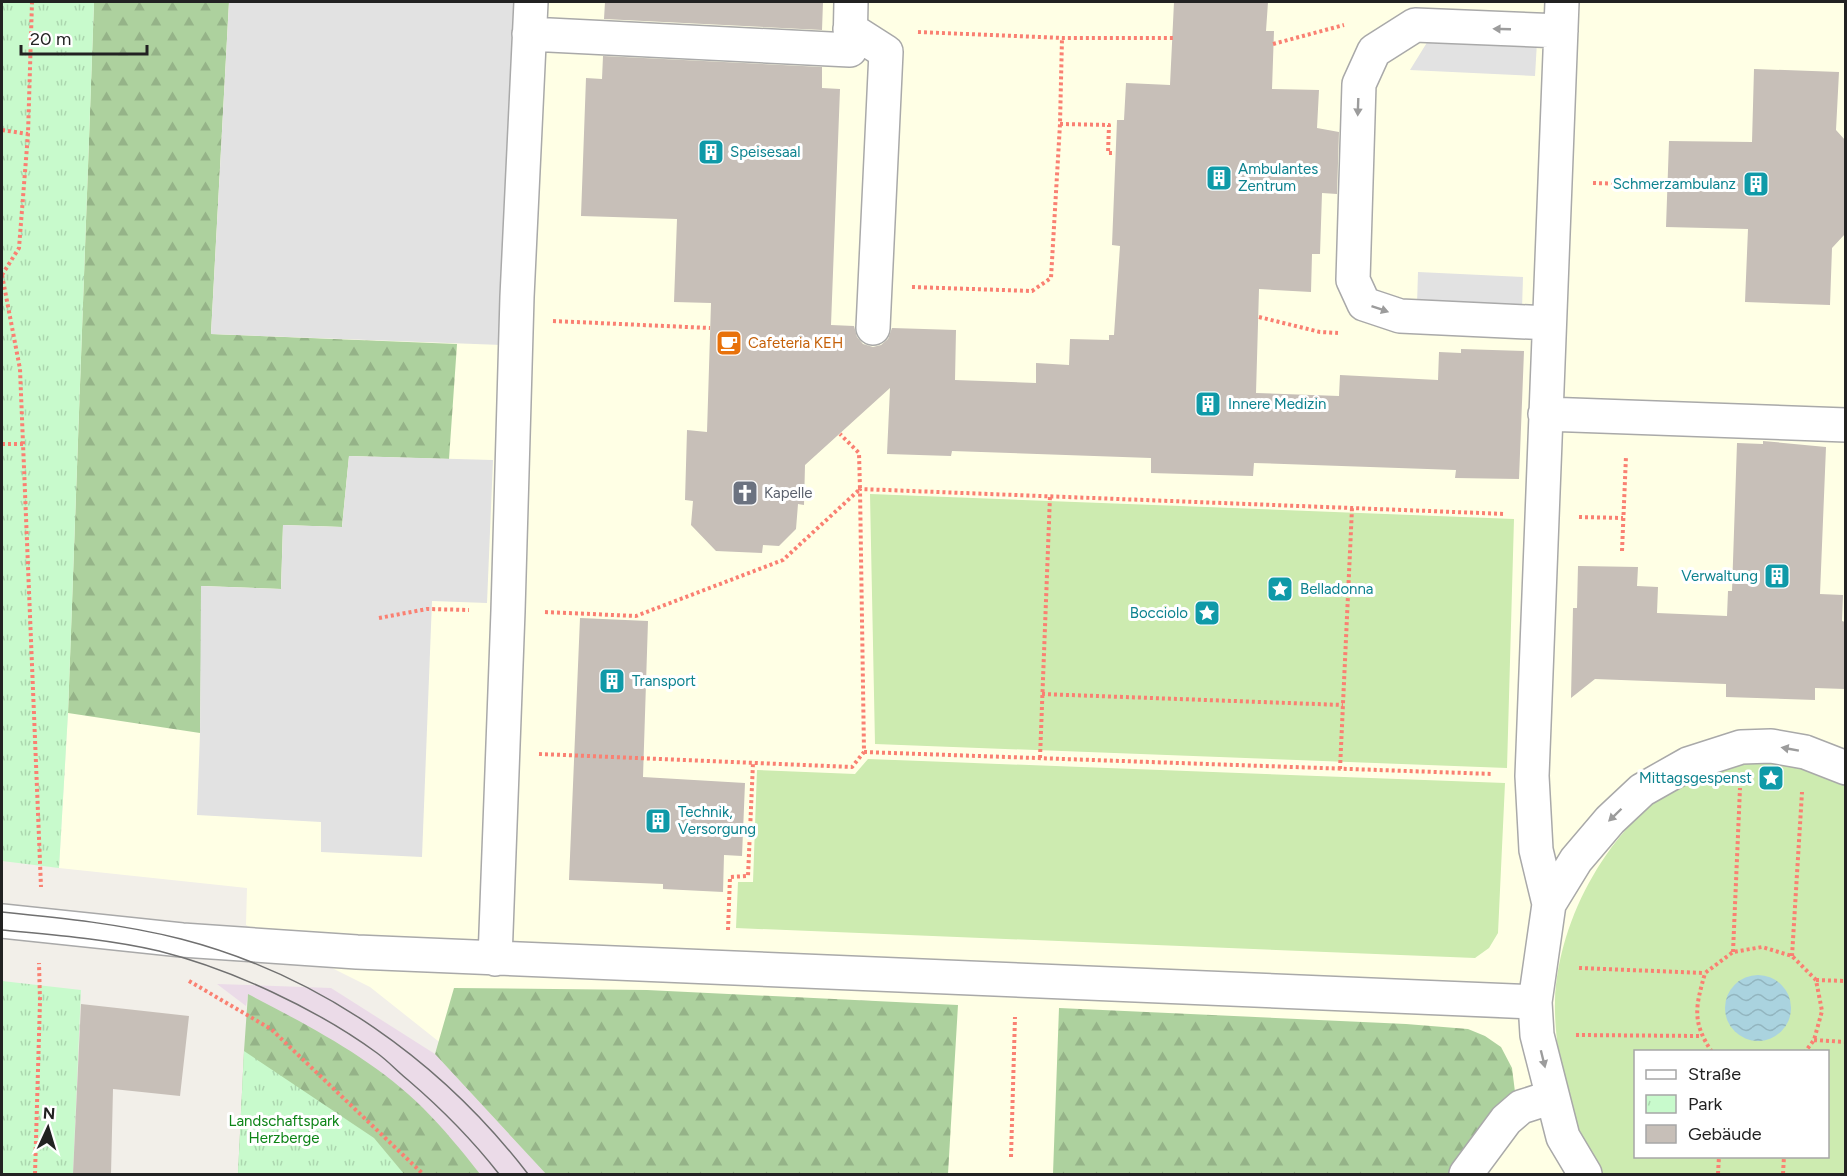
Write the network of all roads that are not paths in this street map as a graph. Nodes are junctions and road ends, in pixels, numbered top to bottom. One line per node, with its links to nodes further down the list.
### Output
1 (531, 2): 4 (street)
2 (851, 15): 4 (street); 6 (street)
3 (1562, 16): 5 (street); 5 (street, one-way to 5)
4 (529, 34): 12 (street)
5 (1549, 323): 7 (street)
6 (873, 328)
7 (1545, 414): 8 (street); 10 (street)
8 (1845, 425)
9 (1845, 768): 10 (street, one-way to 10)
10 (1549, 904): 13 (street)
11 (2, 921): 12 (street)
12 (495, 959): 13 (street)
13 (1535, 1002): 14 (street, one-way to 14)
14 (1552, 1097): 15 (street); 16 (street)
15 (1466, 1174)
16 (1585, 1174)

